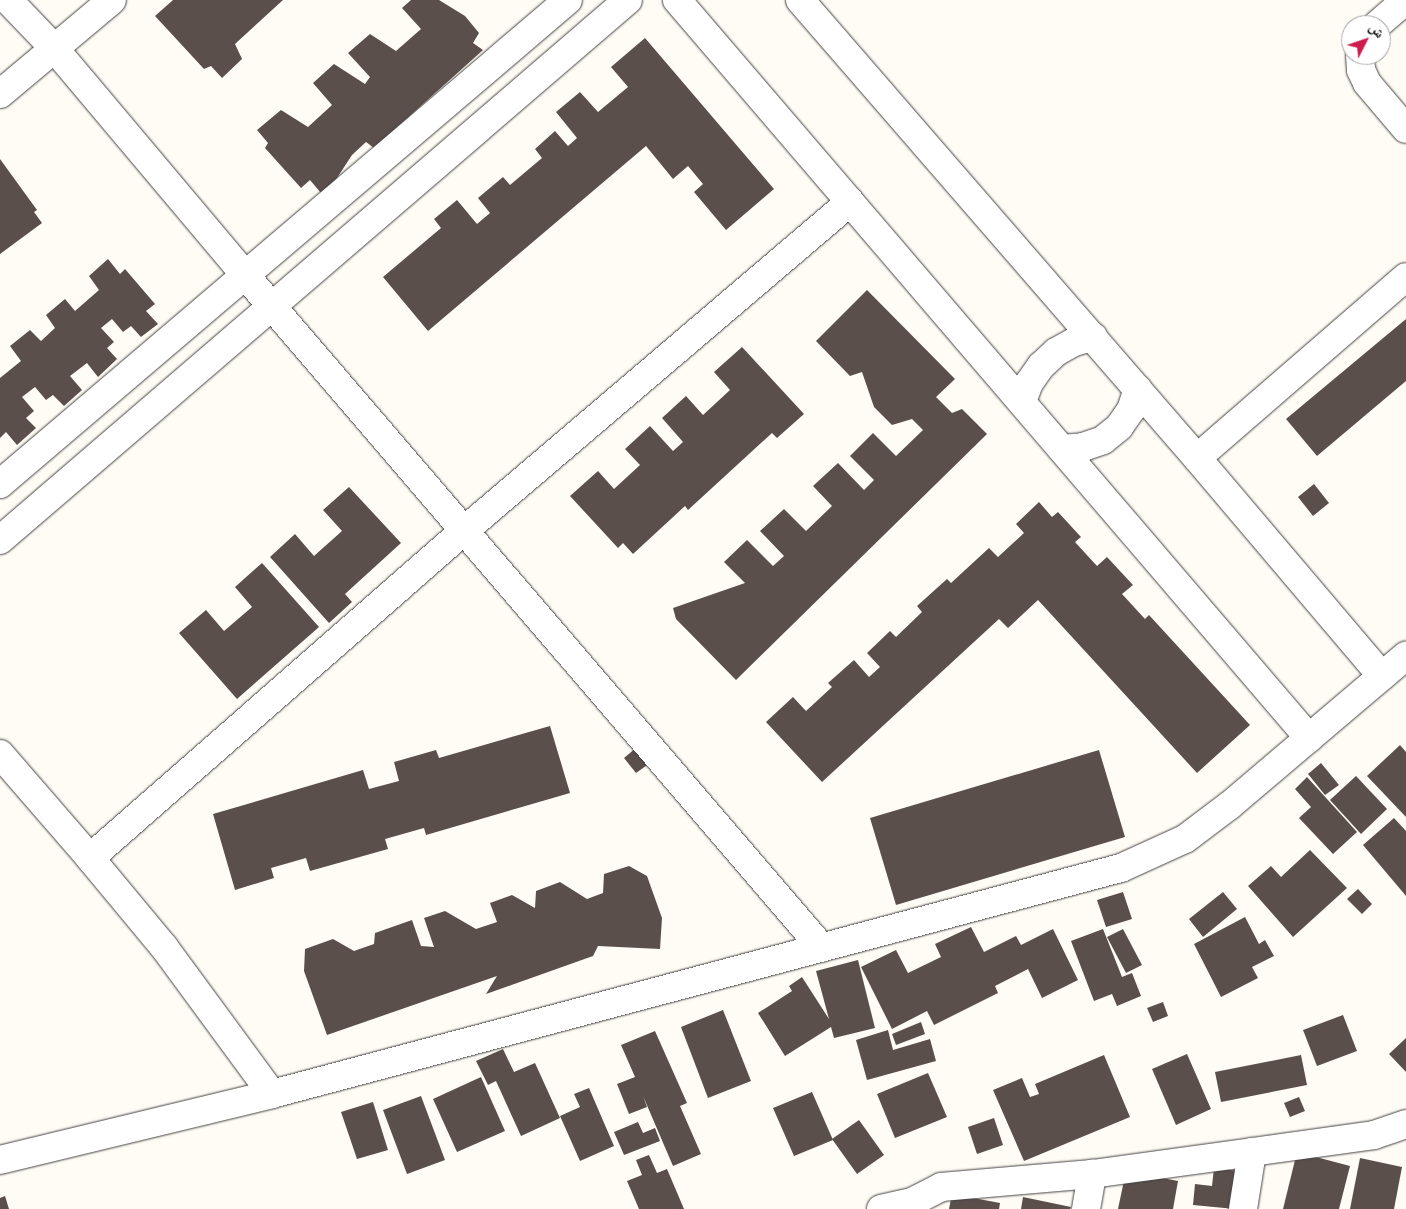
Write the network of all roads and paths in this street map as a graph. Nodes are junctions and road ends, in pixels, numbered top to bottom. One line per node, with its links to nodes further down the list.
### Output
1 (8, 0): 9 (street)
2 (112, 0): 9 (street)
3 (568, 0): 14 (street)
4 (628, 0): 16 (street)
5 (677, 0): 13 (street)
6 (800, 0): 17 (street)
7 (1406, 0): 8 (street)
8 (1388, 15)
9 (54, 48): 11 (street); 14 (street)
10 (1361, 65): 12 (street)
11 (0, 94)
12 (1406, 129)
13 (850, 202): 19 (street); 23 (street)
14 (245, 275): 16 (street); 22 (street)
15 (1406, 277): 21 (street)
16 (272, 306): 23 (street); 24 (street)
17 (1093, 337): 18 (street); 19 (street)
18 (1138, 389): 20 (street); 21 (street)
19 (1022, 402): 20 (street)
20 (1062, 449): 27 (street)
21 (1197, 458): 26 (street)
22 (0, 484)
23 (465, 530): 29 (street); 30 (street)
24 (0, 540)
25 (1406, 656): 26 (street)
26 (1382, 676): 27 (street)
27 (1309, 738): 30 (street)
28 (0, 754): 29 (street)
29 (90, 858): 31 (street)
30 (822, 948): 31 (street)
31 (272, 1094): 34 (street)
32 (1406, 1124): 33 (street)
33 (1252, 1152): 35 (street); 39 (street)
34 (0, 1160)
35 (1092, 1174): 36 (street); 38 (street)
36 (912, 1206): 37 (street)
37 (881, 1209)
38 (1086, 1209)
39 (1244, 1209)

